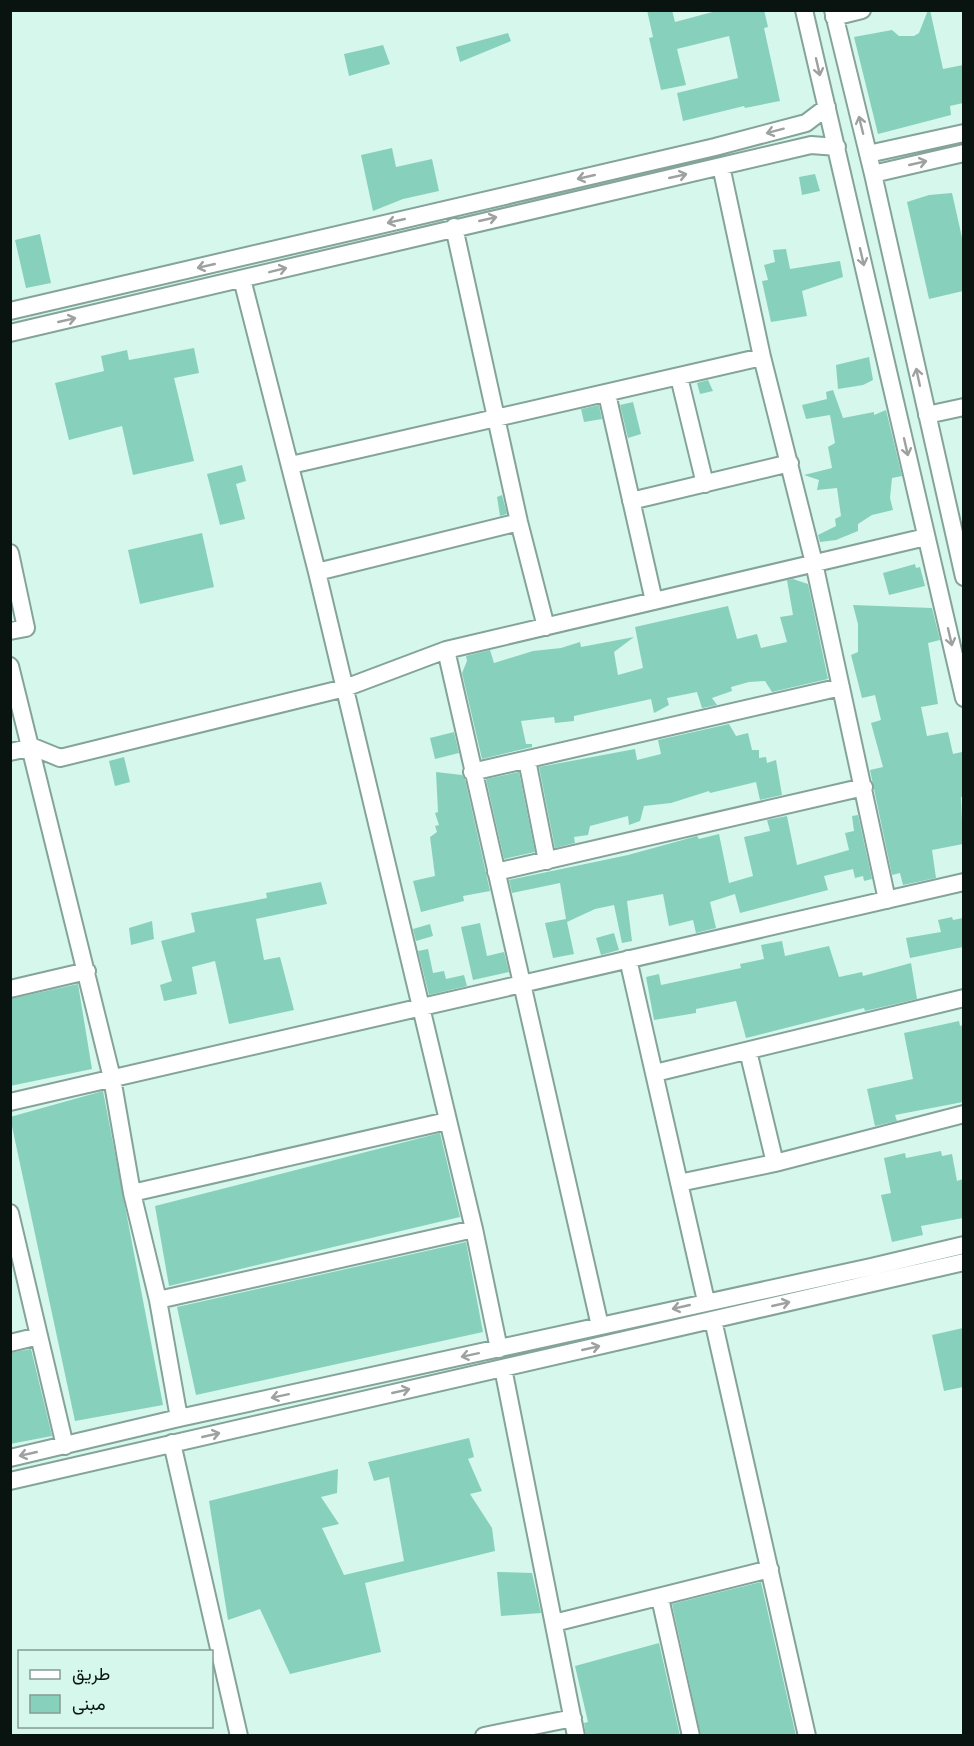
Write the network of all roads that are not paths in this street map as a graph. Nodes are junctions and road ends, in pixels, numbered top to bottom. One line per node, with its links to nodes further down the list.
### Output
1 (804, 10): 4 (street, one-way to 4)
2 (862, 10): 3 (street)
3 (834, 14): 10 (street, one-way to 3)
4 (827, 107): 5 (street); 8 (street)
5 (806, 123): 7 (street); 15 (street, one-way to 15)
6 (963, 133): 10 (street)
7 (811, 145): 8 (street); 11 (street)
8 (837, 147): 27 (street, one-way to 27)
9 (963, 153): 12 (street, one-way to 9)
10 (868, 154): 12 (street)
11 (722, 166): 13 (street, one-way to 11); 18 (street)
12 (873, 174): 22 (street, one-way to 12)
13 (454, 227): 14 (street, one-way to 13); 23 (street)
14 (242, 279): 16 (street, one-way to 14); 26 (street)
15 (17, 310): 16 (street)
16 (28, 330): 17 (street)
17 (10, 333)
18 (762, 357): 19 (street); 24 (street)
19 (679, 377): 20 (street); 28 (street)
20 (608, 394): 23 (street); 29 (street)
21 (963, 407): 22 (street)
22 (927, 415): 25 (street)
23 (496, 419): 26 (street); 32 (street)
24 (790, 463): 28 (street); 36 (street)
25 (938, 463): 27 (street); 30 (street)
26 (291, 465): 37 (street)
27 (912, 476): 31 (street)
28 (705, 483): 29 (street)
29 (631, 501): 39 (street)
30 (947, 505): 31 (street); 33 (street)
31 (920, 509): 34 (street)
32 (519, 522): 37 (street); 40 (street)
33 (958, 530): 38 (street)
34 (926, 537): 36 (street); 46 (street, one-way to 46)
35 (10, 554): 41 (street)
36 (814, 563): 39 (street); 44 (street)
37 (317, 572): 45 (street)
38 (963, 577)
39 (654, 601): 40 (street)
40 (546, 627): 42 (street)
41 (10, 631)
42 (446, 650): 45 (street); 50 (street)
43 (10, 666): 47 (street)
44 (841, 687): 49 (street); 51 (street)
45 (345, 688): 47 (street); 61 (street)
46 (963, 698)
47 (33, 747): 48 (street); 57 (street)
48 (10, 752)
49 (527, 760): 50 (street); 52 (street)
50 (472, 772): 53 (street)
51 (864, 788): 52 (street); 55 (street)
52 (547, 861): 53 (street)
53 (496, 872): 58 (street)
54 (963, 882): 55 (street)
55 (887, 900): 56 (street)
56 (628, 959): 58 (street); 63 (street)
57 (87, 971): 59 (street); 64 (street)
58 (522, 984): 61 (street); 80 (street)
59 (10, 989)
60 (963, 998): 62 (street)
61 (420, 1007): 64 (street); 67 (street)
62 (748, 1051): 63 (street); 68 (street)
63 (655, 1074): 69 (street)
64 (112, 1078): 65 (street); 70 (street)
65 (10, 1102)
66 (963, 1114): 68 (street)
67 (447, 1121): 70 (street); 72 (street)
68 (775, 1163): 69 (street)
69 (679, 1183): 78 (street)
70 (132, 1193): 77 (street)
71 (12, 1223): 81 (street)
72 (474, 1229): 77 (street); 83 (street)
73 (963, 1245): 75 (street)
74 (963, 1262): 75 (street)
75 (898, 1269): 76 (street)
76 (858, 1278): 78 (street); 79 (street, one-way to 76)
77 (158, 1300): 85 (street)
78 (706, 1301): 80 (street, one-way to 80)
79 (712, 1320): 84 (street, one-way to 79); 94 (street)
80 (600, 1326): 83 (street)
81 (39, 1336): 82 (street); 89 (street)
82 (10, 1343)
83 (499, 1349): 85 (street, one-way to 85)
84 (503, 1368): 88 (street, one-way to 84); 96 (street)
85 (179, 1418): 86 (street)
86 (117, 1434): 87 (street); 90 (street)
87 (85, 1442): 89 (street); 92 (street)
88 (172, 1443): 90 (street); 98 (street)
89 (65, 1446): 91 (street, one-way to 91)
90 (121, 1455): 92 (street)
91 (10, 1458)
92 (88, 1463): 93 (street)
93 (10, 1481)
94 (770, 1569): 95 (street); 102 (street)
95 (660, 1598): 96 (street); 101 (street)
96 (554, 1623): 97 (street)
97 (573, 1718): 99 (street); 100 (street)
98 (239, 1736)
99 (484, 1736)
100 (576, 1736)
101 (691, 1736)
102 (807, 1736)

